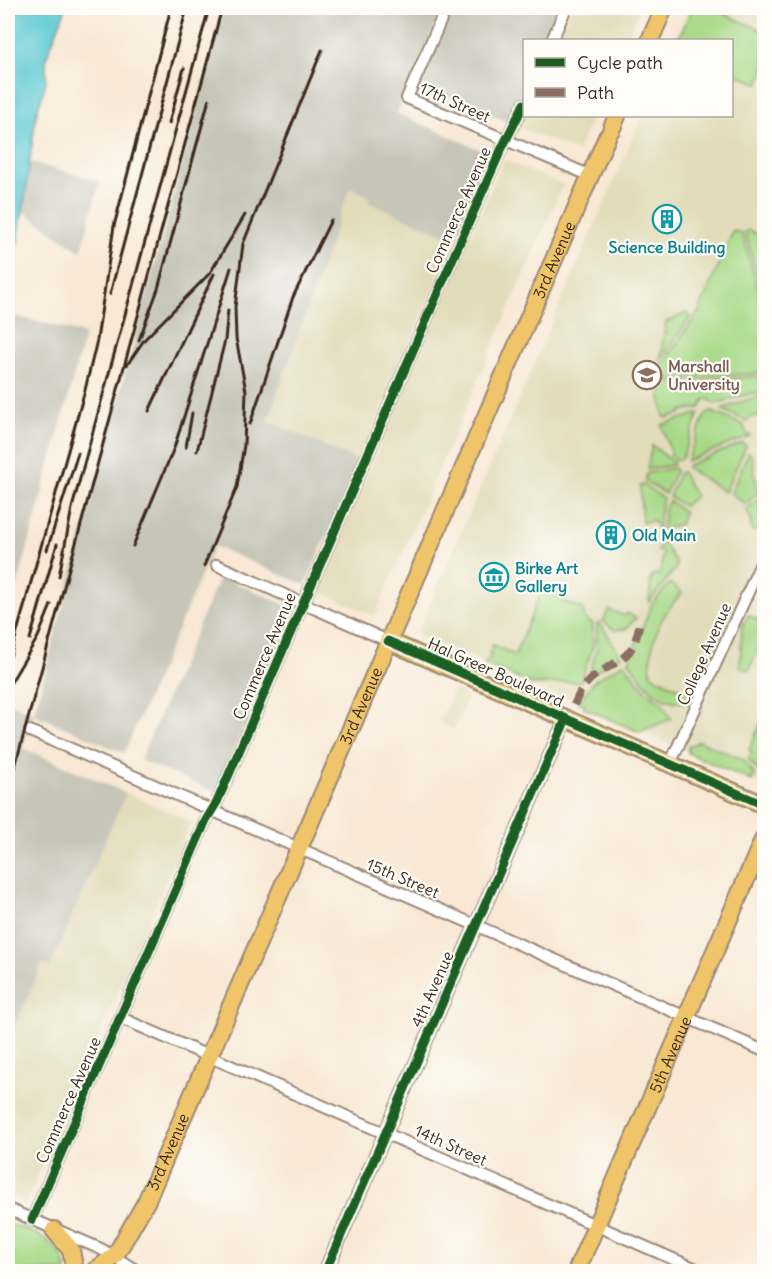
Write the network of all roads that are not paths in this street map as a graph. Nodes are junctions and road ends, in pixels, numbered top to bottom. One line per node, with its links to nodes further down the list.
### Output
1 (446, 8): 8 (street, 17th Street)
2 (566, 8): 4 (street)
3 (664, 8): 5 (main road)
4 (552, 39)
5 (650, 39)
6 (523, 108): 8 (street, Commerce Avenue)
7 (612, 128): 9 (main road, 3rd Avenue)
8 (506, 141): 9 (street, 17th Street); 12 (street, Commerce Avenue)
9 (591, 176): 13 (main road, 3rd Avenue)
10 (765, 556): 16 (street, College Avenue)
11 (217, 565): 12 (street, Hal Greer Boulevard)
12 (303, 604): 13 (street, Hal Greer Boulevard); 18 (street, Commerce Avenue)
13 (388, 641): 14 (main road, Hal Greer Boulevard); 20 (main road, 3rd Avenue)
14 (567, 719): 16 (main road, Hal Greer Boulevard); 21 (street, 4th Avenue)
15 (30, 731): 18 (street, 15th Street)
16 (670, 764): 17 (main road, Hal Greer Boulevard)
17 (765, 805)
18 (212, 812): 20 (street, 15th Street); 23 (street, Commerce Avenue)
19 (765, 838): 22 (main road, 5th Avenue)
20 (297, 848): 21 (street, 15th Street); 25 (main road, 3rd Avenue)
21 (476, 926): 22 (street, 15th Street); 26 (street, 4th Avenue)
22 (687, 1017): 24 (street, 15th Street); 29 (main road, 5th Avenue)
23 (121, 1018): 25 (street, 14th Street); 28 (street, Commerce Avenue)
24 (765, 1051)
25 (207, 1055): 26 (street, 14th Street); 31 (main road, 3rd Avenue)
26 (386, 1133): 29 (street, 14th Street); 35 (street, 4th Avenue)
27 (8, 1209): 28 (street)
28 (32, 1220): 30 (street)
29 (597, 1225): 36 (main road, 5th Avenue); 37 (street, 14th Street)
30 (54, 1230): 31 (street); 33 (main road)
31 (113, 1264): 32 (street); 34 (main road)
32 (136, 1271)
33 (75, 1272)
34 (93, 1272)
35 (325, 1272)
36 (576, 1272)
37 (703, 1272)

